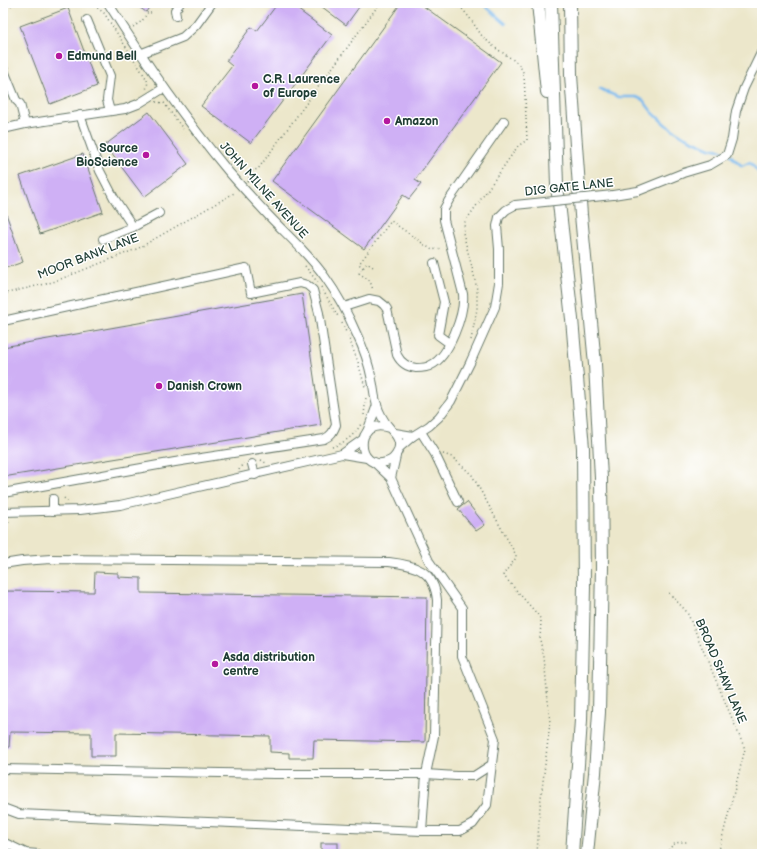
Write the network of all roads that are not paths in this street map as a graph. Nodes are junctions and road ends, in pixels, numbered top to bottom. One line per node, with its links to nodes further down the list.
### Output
1 (108, 3): 10 (street, JOHN MILNE AVENUE)
2 (180, 3): 7 (street)
3 (212, 3): 10 (street)
4 (538, 3): 18 (highway)
5 (551, 3): 18 (highway)
6 (570, 3): 50 (highway)
7 (176, 16)
8 (87, 20): 13 (street)
9 (762, 51): 28 (street, DIG GATE LANE, bridge)
10 (140, 54): 12 (street, JOHN MILNE AVENUE)
11 (3, 68): 16 (street)
12 (164, 88): 13 (street); 23 (street, JOHN MILNE AVENUE)
13 (110, 111): 14 (street)
14 (80, 115): 16 (street); 20 (street)
15 (504, 121): 25 (street)
16 (26, 124): 17 (street)
17 (3, 129)
18 (557, 185): 49 (highway)
19 (159, 213): 20 (street)
20 (133, 227): 21 (street)
21 (103, 239)
22 (434, 263): 25 (street)
23 (344, 307): 25 (street); 26 (street, JOHN MILNE AVENUE)
24 (3, 321): 36 (street)
25 (449, 343)
26 (377, 404): 27 (street, JOHN MILNE AVENUE); 29 (street)
27 (392, 430): 28 (street); 29 (street); 30 (street)
28 (417, 434): 30 (street, DIG GATE LANE); 38 (street)
29 (364, 436): 31 (street); 32 (street)
30 (397, 451): 32 (street); 35 (street)
31 (342, 454): 32 (street); 34 (street)
32 (371, 460): 35 (street)
33 (252, 464): 34 (street)
34 (255, 475): 39 (street)
35 (391, 478): 42 (street)
36 (3, 494)
37 (53, 499): 39 (street)
38 (458, 502)
39 (53, 511): 40 (street)
40 (3, 512)
41 (3, 564): 44 (street)
42 (491, 765): 44 (street); 46 (street)
43 (3, 769): 44 (street)
44 (426, 774): 46 (street)
45 (3, 808): 46 (street)
46 (422, 831)
47 (3, 842): 48 (street)
48 (38, 854)
49 (572, 854)
50 (587, 854)

